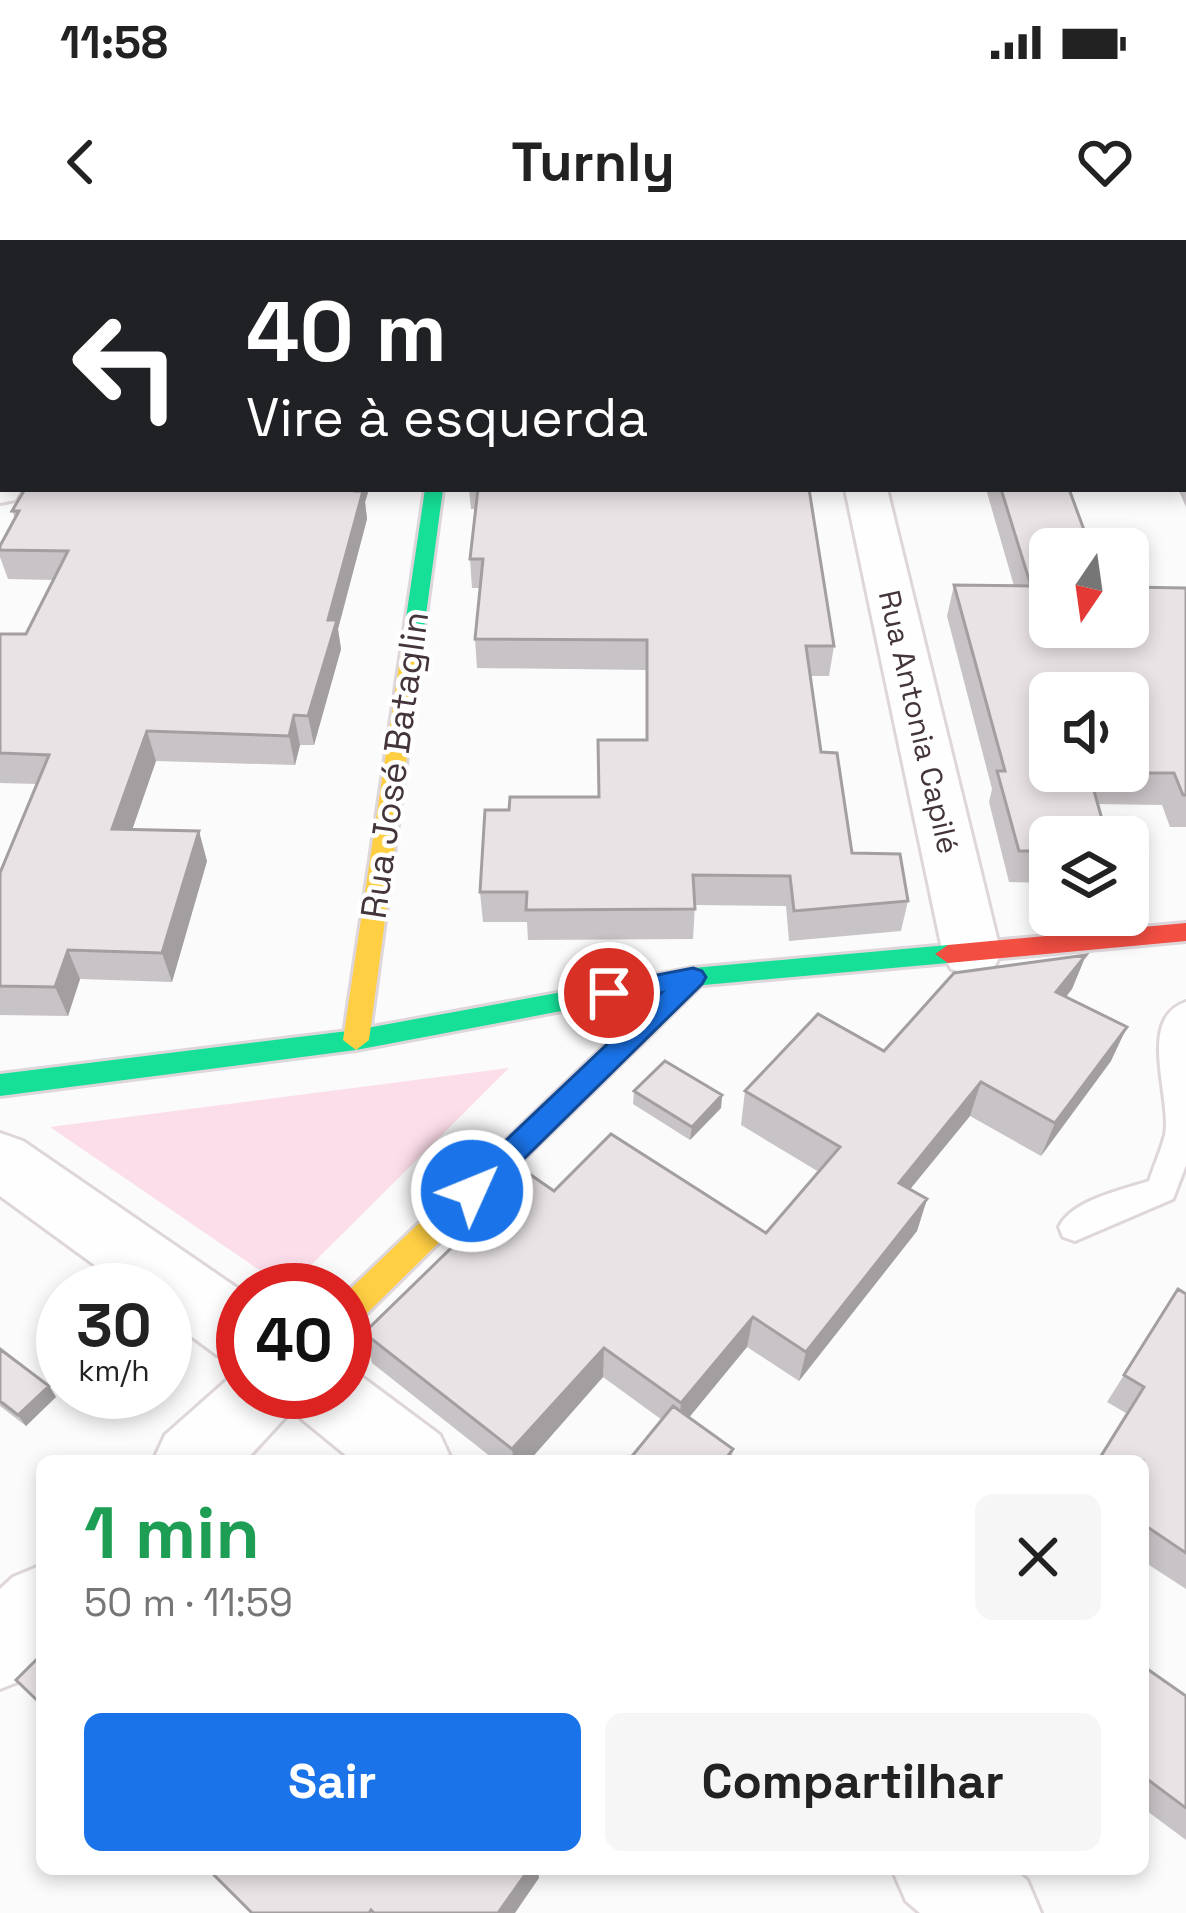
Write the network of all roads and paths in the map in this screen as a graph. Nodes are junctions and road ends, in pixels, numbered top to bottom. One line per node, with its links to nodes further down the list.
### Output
1 (434, 492): 7 (street, Rua José Bataglin)
2 (867, 492): 4 (street, Rua Antonia Capilé)
3 (1170, 942): 4 (street)
4 (972, 954): 5 (street)
5 (693, 977): 7 (street); 11 (street)
6 (1186, 1013): 10 (lane)
7 (356, 1040): 8 (street)
8 (0, 1085)
9 (0, 1160): 12 (street)
10 (1075, 1227)
11 (372, 1288)
12 (216, 1313)
13 (236, 1419): 15 (street)
14 (359, 1419): 16 (street)
15 (198, 1455)
16 (405, 1455)
17 (36, 1612): 18 (street)
18 (0, 1647)
19 (946, 1875): 20 (street)
20 (994, 1913)

